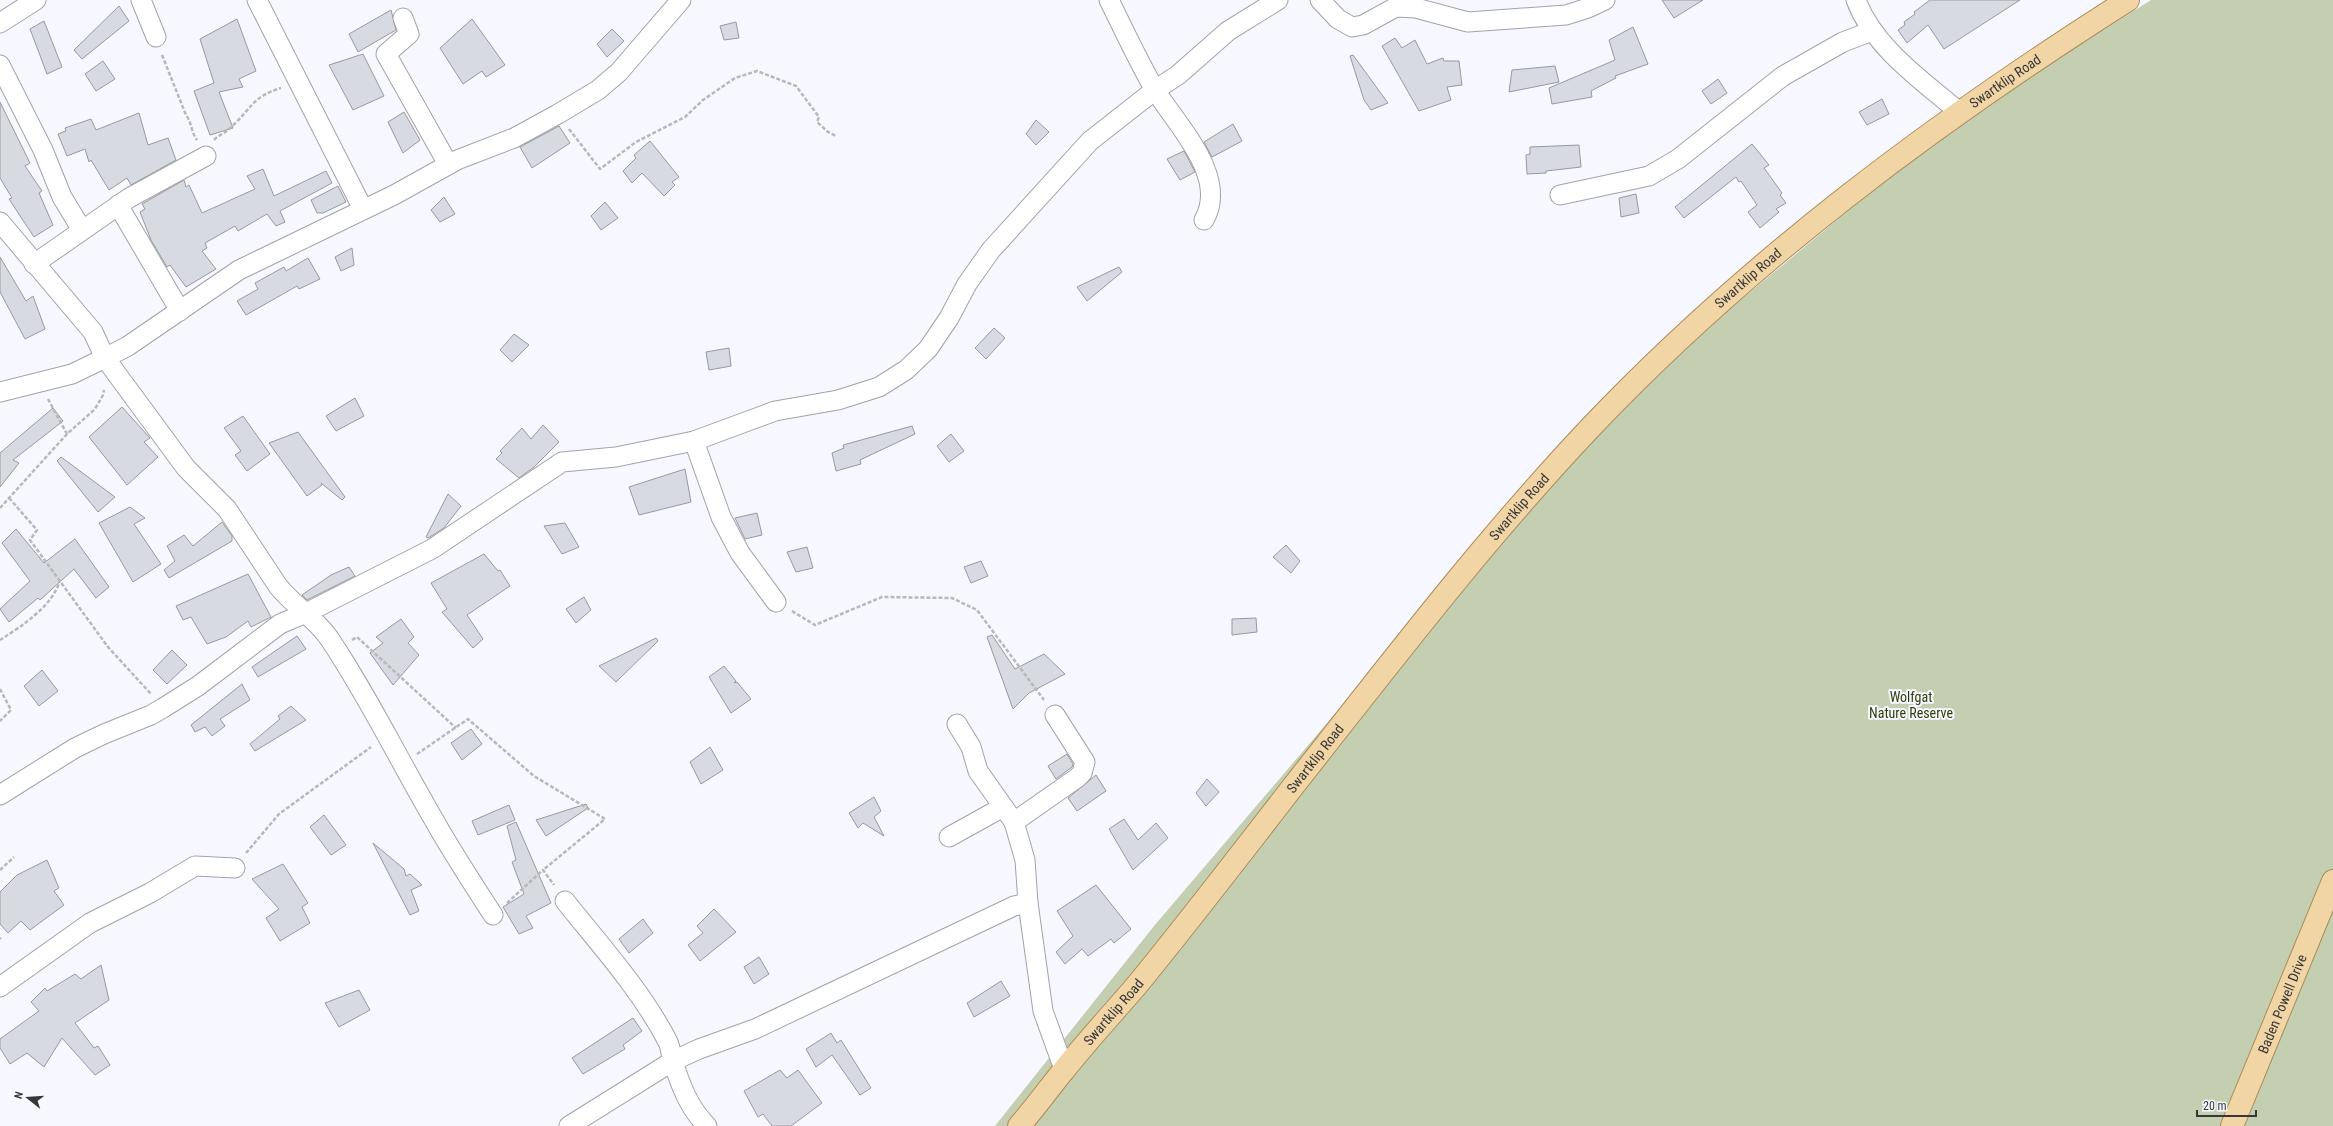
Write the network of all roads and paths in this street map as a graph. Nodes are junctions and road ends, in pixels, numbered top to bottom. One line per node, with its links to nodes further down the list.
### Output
1 (36, 0): 12 (street)
2 (141, 0): 14 (street)
3 (257, 0): 16 (street)
4 (681, 0): 19 (street)
5 (1109, 0): 17 (street)
6 (1278, 0): 17 (street)
7 (1320, 0): 8 (street)
8 (1605, 0)
9 (1856, 0): 13 (street)
10 (2128, 0): 18 (main road, Swartklip Road)
11 (403, 18): 22 (street)
12 (0, 23)
13 (1872, 31): 18 (street); 23 (street)
14 (156, 37): 21 (path)
15 (0, 65): 28 (street)
16 (297, 81): 21 (path); 25 (street)
17 (1155, 90): 26 (street); 35 (street)
18 (1959, 112): 64 (main road, Swartklip Road)
19 (558, 114): 20 (path); 22 (street)
20 (836, 136)
21 (206, 156): 24 (street)
22 (448, 164): 25 (street)
23 (1560, 194)
24 (118, 205): 28 (street); 30 (street)
25 (363, 209): 30 (street)
26 (1204, 220)
27 (0, 222): 29 (street)
28 (82, 230): 29 (street)
29 (34, 264): 31 (street)
30 (180, 311): 31 (street)
31 (108, 362): 32 (street); 34 (path); 40 (street)
32 (40, 382): 33 (street); 34 (path)
33 (0, 392)
34 (67, 434): 36 (path)
35 (694, 441): 39 (street); 40 (street)
36 (9, 498): 37 (path); 38 (path)
37 (0, 508)
38 (60, 579): 41 (path); 44 (path)
39 (776, 602): 45 (path)
40 (306, 613): 42 (street); 44 (street)
41 (0, 640)
42 (336, 650): 48 (path); 49 (street)
43 (0, 689): 46 (path)
44 (162, 708): 51 (street)
45 (1055, 715): 52 (street)
46 (0, 721)
47 (957, 724): 52 (street)
48 (456, 728): 50 (path); 57 (path)
49 (386, 735): 50 (street); 55 (path)
50 (402, 764): 61 (street)
51 (0, 795)
52 (1009, 814): 53 (street); 60 (street)
53 (949, 837)
54 (14, 857): 56 (path)
55 (235, 868): 62 (street)
56 (0, 870)
57 (544, 870): 59 (path); 61 (path)
58 (2333, 881): 68 (main road, Baden Powell Drive)
59 (565, 901): 63 (street)
60 (1028, 903): 63 (street); 64 (street)
61 (493, 915)
62 (0, 986)
63 (673, 1061): 65 (street); 66 (street)
64 (1064, 1069): 67 (main road, Swartklip Road)
65 (569, 1126)
66 (707, 1126)
67 (1019, 1126)
68 (2232, 1126)

